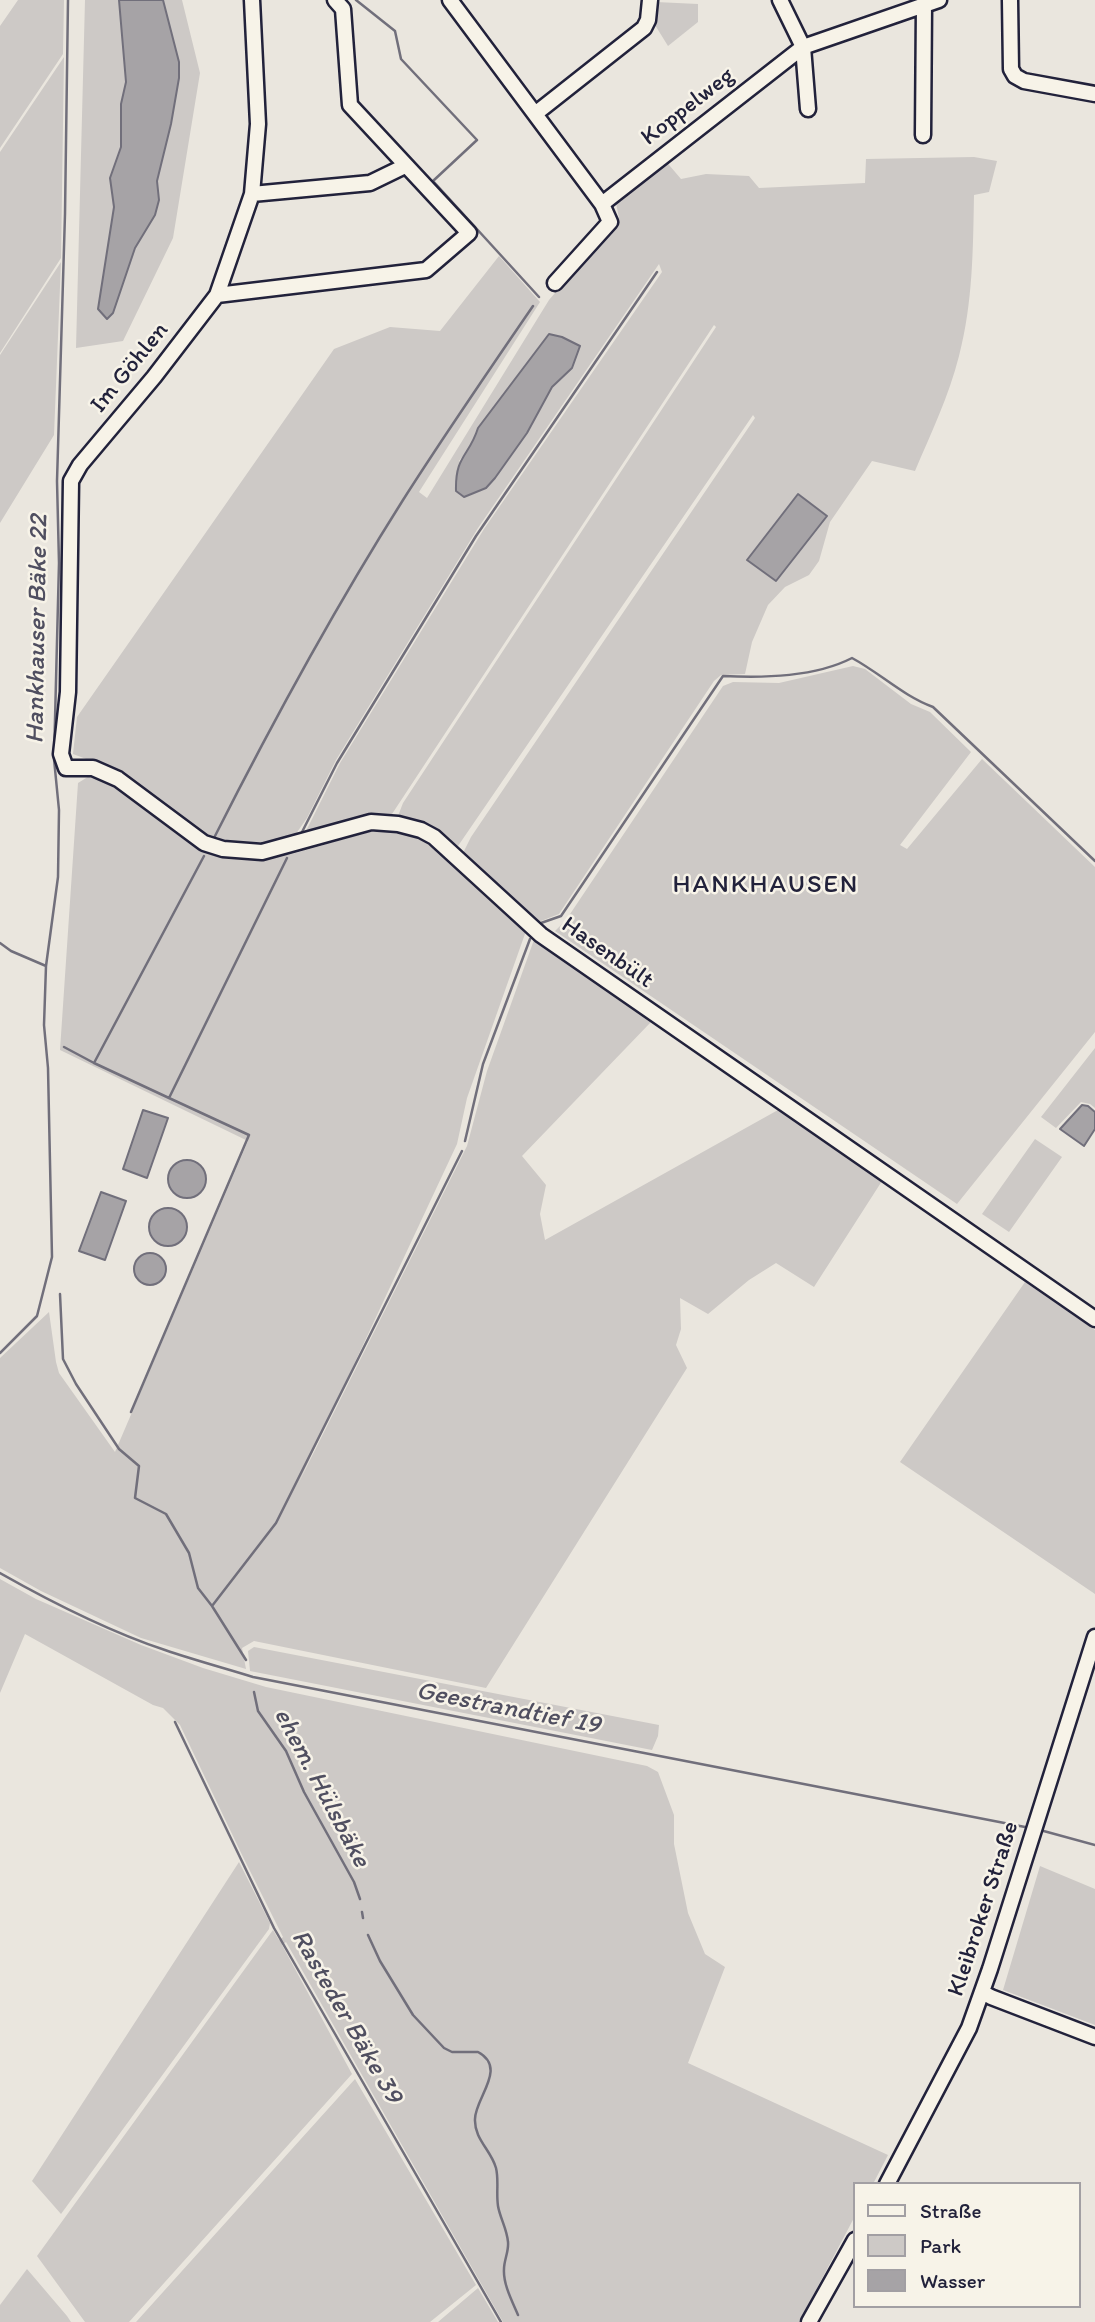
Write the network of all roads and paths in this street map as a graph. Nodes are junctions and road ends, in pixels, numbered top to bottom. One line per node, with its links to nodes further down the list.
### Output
1 (252, 0): 16 (street, Im Göhlen)
2 (335, 0): 15 (street)
3 (450, 0): 13 (street)
4 (650, 0): 13 (street)
5 (780, 0): 10 (street)
6 (940, 0): 8 (street, Koppelweg)
7 (1010, 0): 11 (street)
8 (924, 5): 9 (street, Koppelweg); 14 (street)
9 (899, 7): 10 (street, Koppelweg)
10 (803, 47): 12 (street); 17 (street, Koppelweg)
11 (1095, 92)
12 (808, 109)
13 (535, 114): 17 (street)
14 (923, 135)
15 (405, 166): 16 (street); 19 (street)
16 (253, 194): 19 (street, Im Göhlen)
17 (602, 204): 18 (street)
18 (555, 284)
19 (217, 295): 20 (street, Im Göhlen)
20 (65, 768): 21 (street, Hasenbült)
21 (1095, 1320)
22 (1095, 1637): 23 (street, Kleibroker Straße)
23 (982, 1992): 24 (street); 25 (street, Kleibroker Straße)
24 (1095, 2037)
25 (888, 2182)
26 (853, 2244): 27 (street)
27 (809, 2322)

